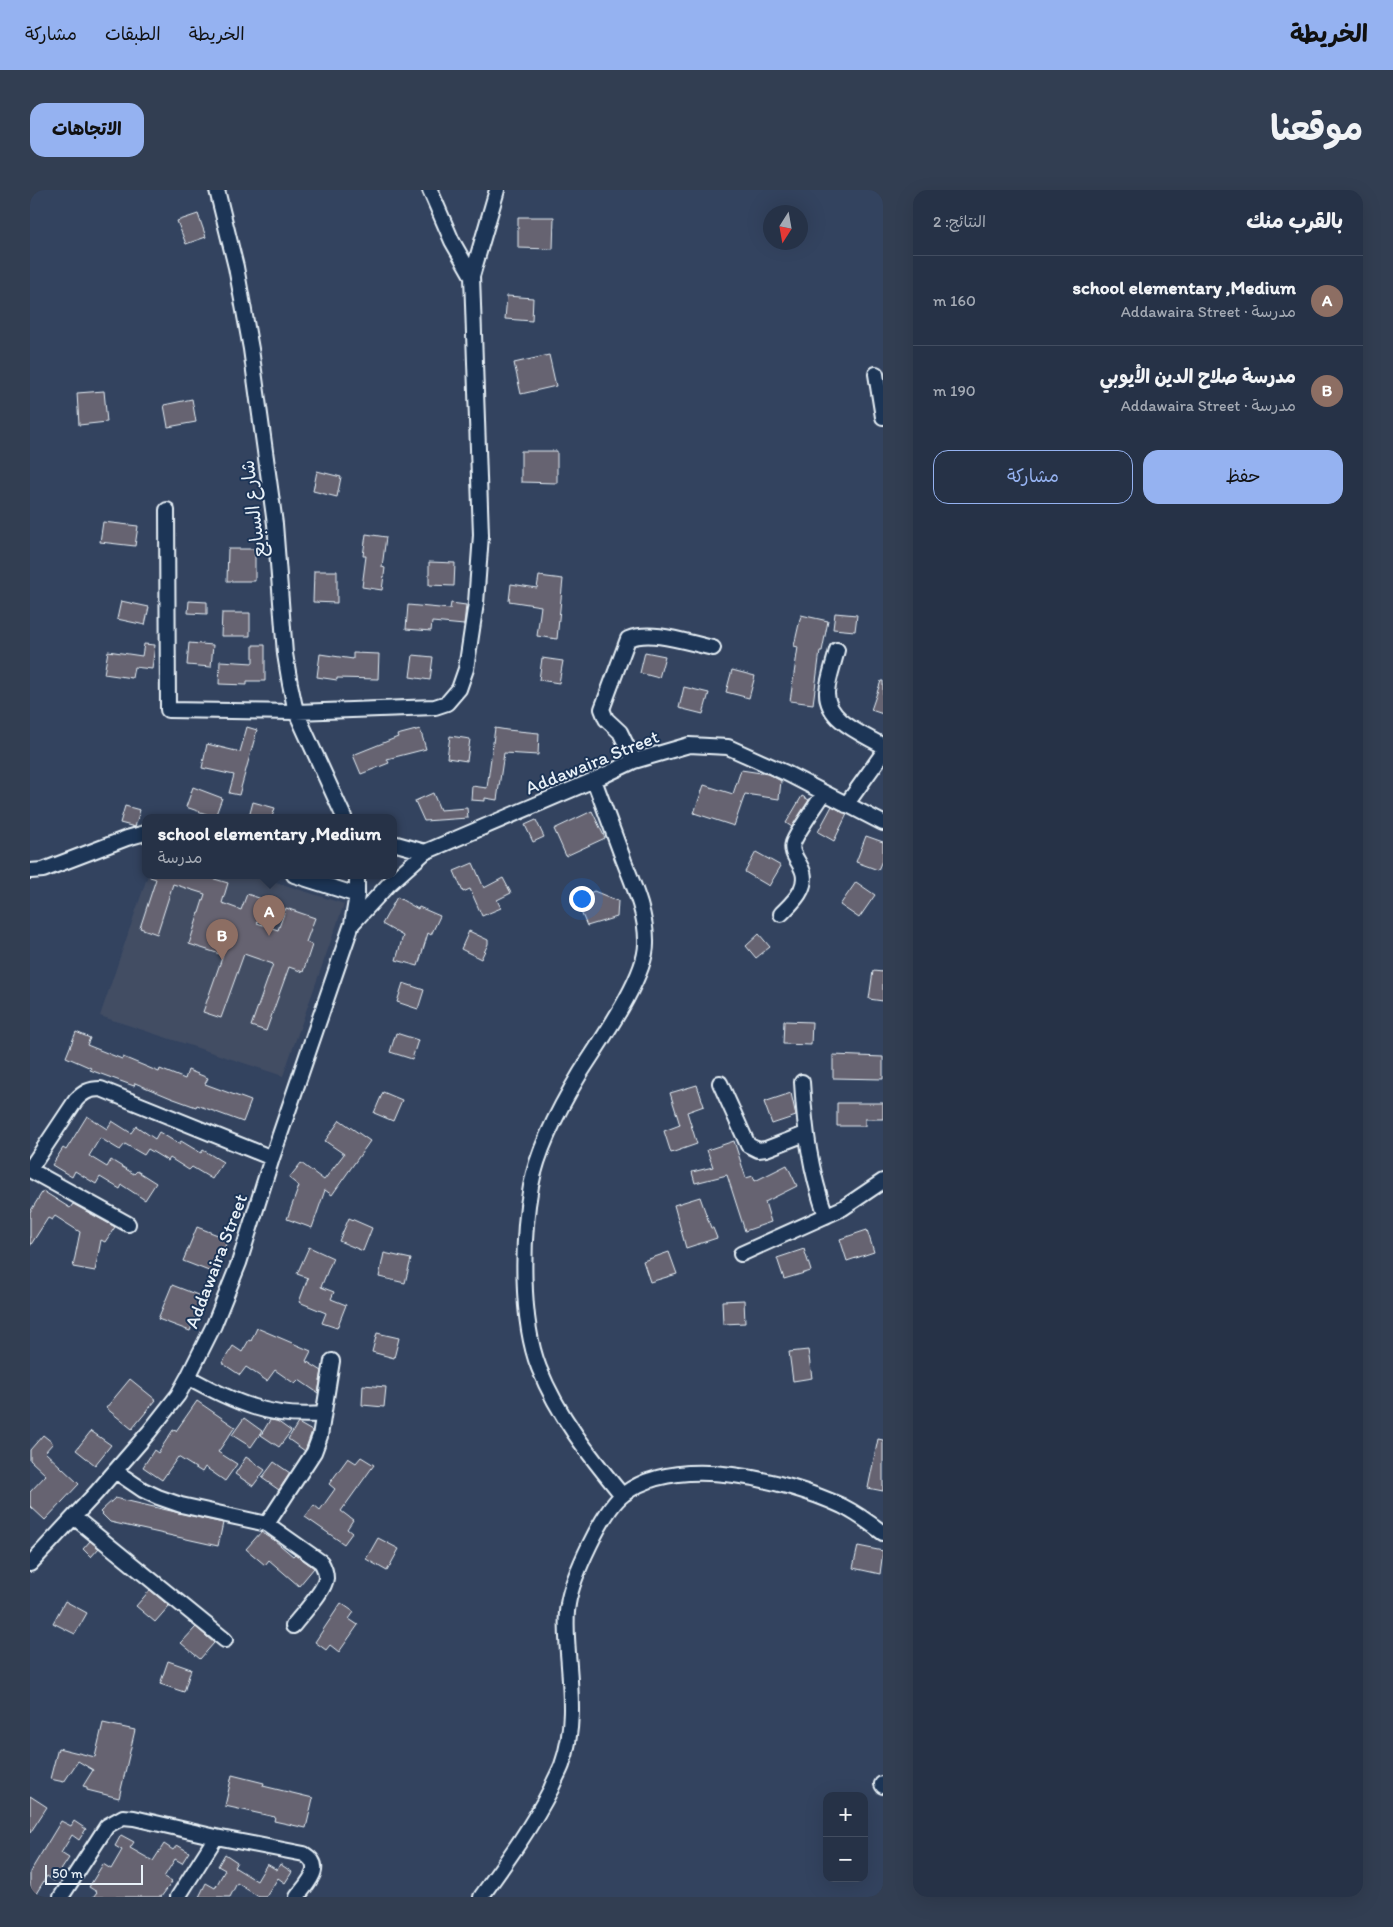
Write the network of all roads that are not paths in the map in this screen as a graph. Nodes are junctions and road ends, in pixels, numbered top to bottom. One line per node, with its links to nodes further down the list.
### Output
1 (217, 190): 10 (street, شارع السبايع)
2 (430, 190): 4 (street)
3 (497, 190): 4 (street)
4 (472, 276): 10 (street)
5 (876, 374): 6 (street)
6 (883, 417)
7 (167, 510): 10 (street)
8 (713, 648): 13 (street)
9 (837, 650): 11 (street)
10 (296, 712): 17 (street, شارع السبايع)
11 (883, 746)
12 (883, 752): 16 (street)
13 (634, 761): 14 (street, Addawaira Street); 15 (street, Addawaira Street)
14 (594, 780): 21 (street, Addawaira Street); 43 (street)
15 (824, 793): 16 (street, Addawaira Street); 28 (street)
16 (846, 805): 18 (street, Addawaira Street)
17 (343, 814)
18 (883, 823)
19 (142, 834): 22 (street)
20 (397, 844): 21 (street)
21 (425, 852): 23 (street, Addawaira Street)
22 (30, 871)
23 (397, 877)
24 (307, 879): 27 (street)
25 (357, 879): 27 (street)
26 (395, 879): 29 (street, Addawaira Street)
27 (357, 895): 29 (street)
28 (782, 914)
29 (352, 924): 33 (street, Addawaira Street)
30 (720, 1082): 32 (street)
31 (802, 1082): 32 (street)
32 (805, 1134): 36 (street)
33 (272, 1158): 34 (street); 40 (street, Addawaira Street)
34 (30, 1170): 37 (street)
35 (883, 1181): 36 (street)
36 (826, 1216): 38 (street)
37 (128, 1224)
38 (741, 1254)
39 (332, 1362): 41 (street)
40 (188, 1377): 41 (street); 42 (street, Addawaira Street)
41 (323, 1414): 45 (street)
42 (115, 1471): 44 (street, Addawaira Street); 45 (street)
43 (622, 1495): 46 (street); 54 (street)
44 (74, 1517): 47 (street, Addawaira Street); 49 (street)
45 (267, 1524): 48 (street)
46 (883, 1533)
47 (30, 1564)
48 (293, 1626)
49 (225, 1640)
50 (216, 1837): 51 (street); 52 (street); 53 (street)
51 (61, 1897)
52 (178, 1897)
53 (297, 1897)
54 (481, 1897)

